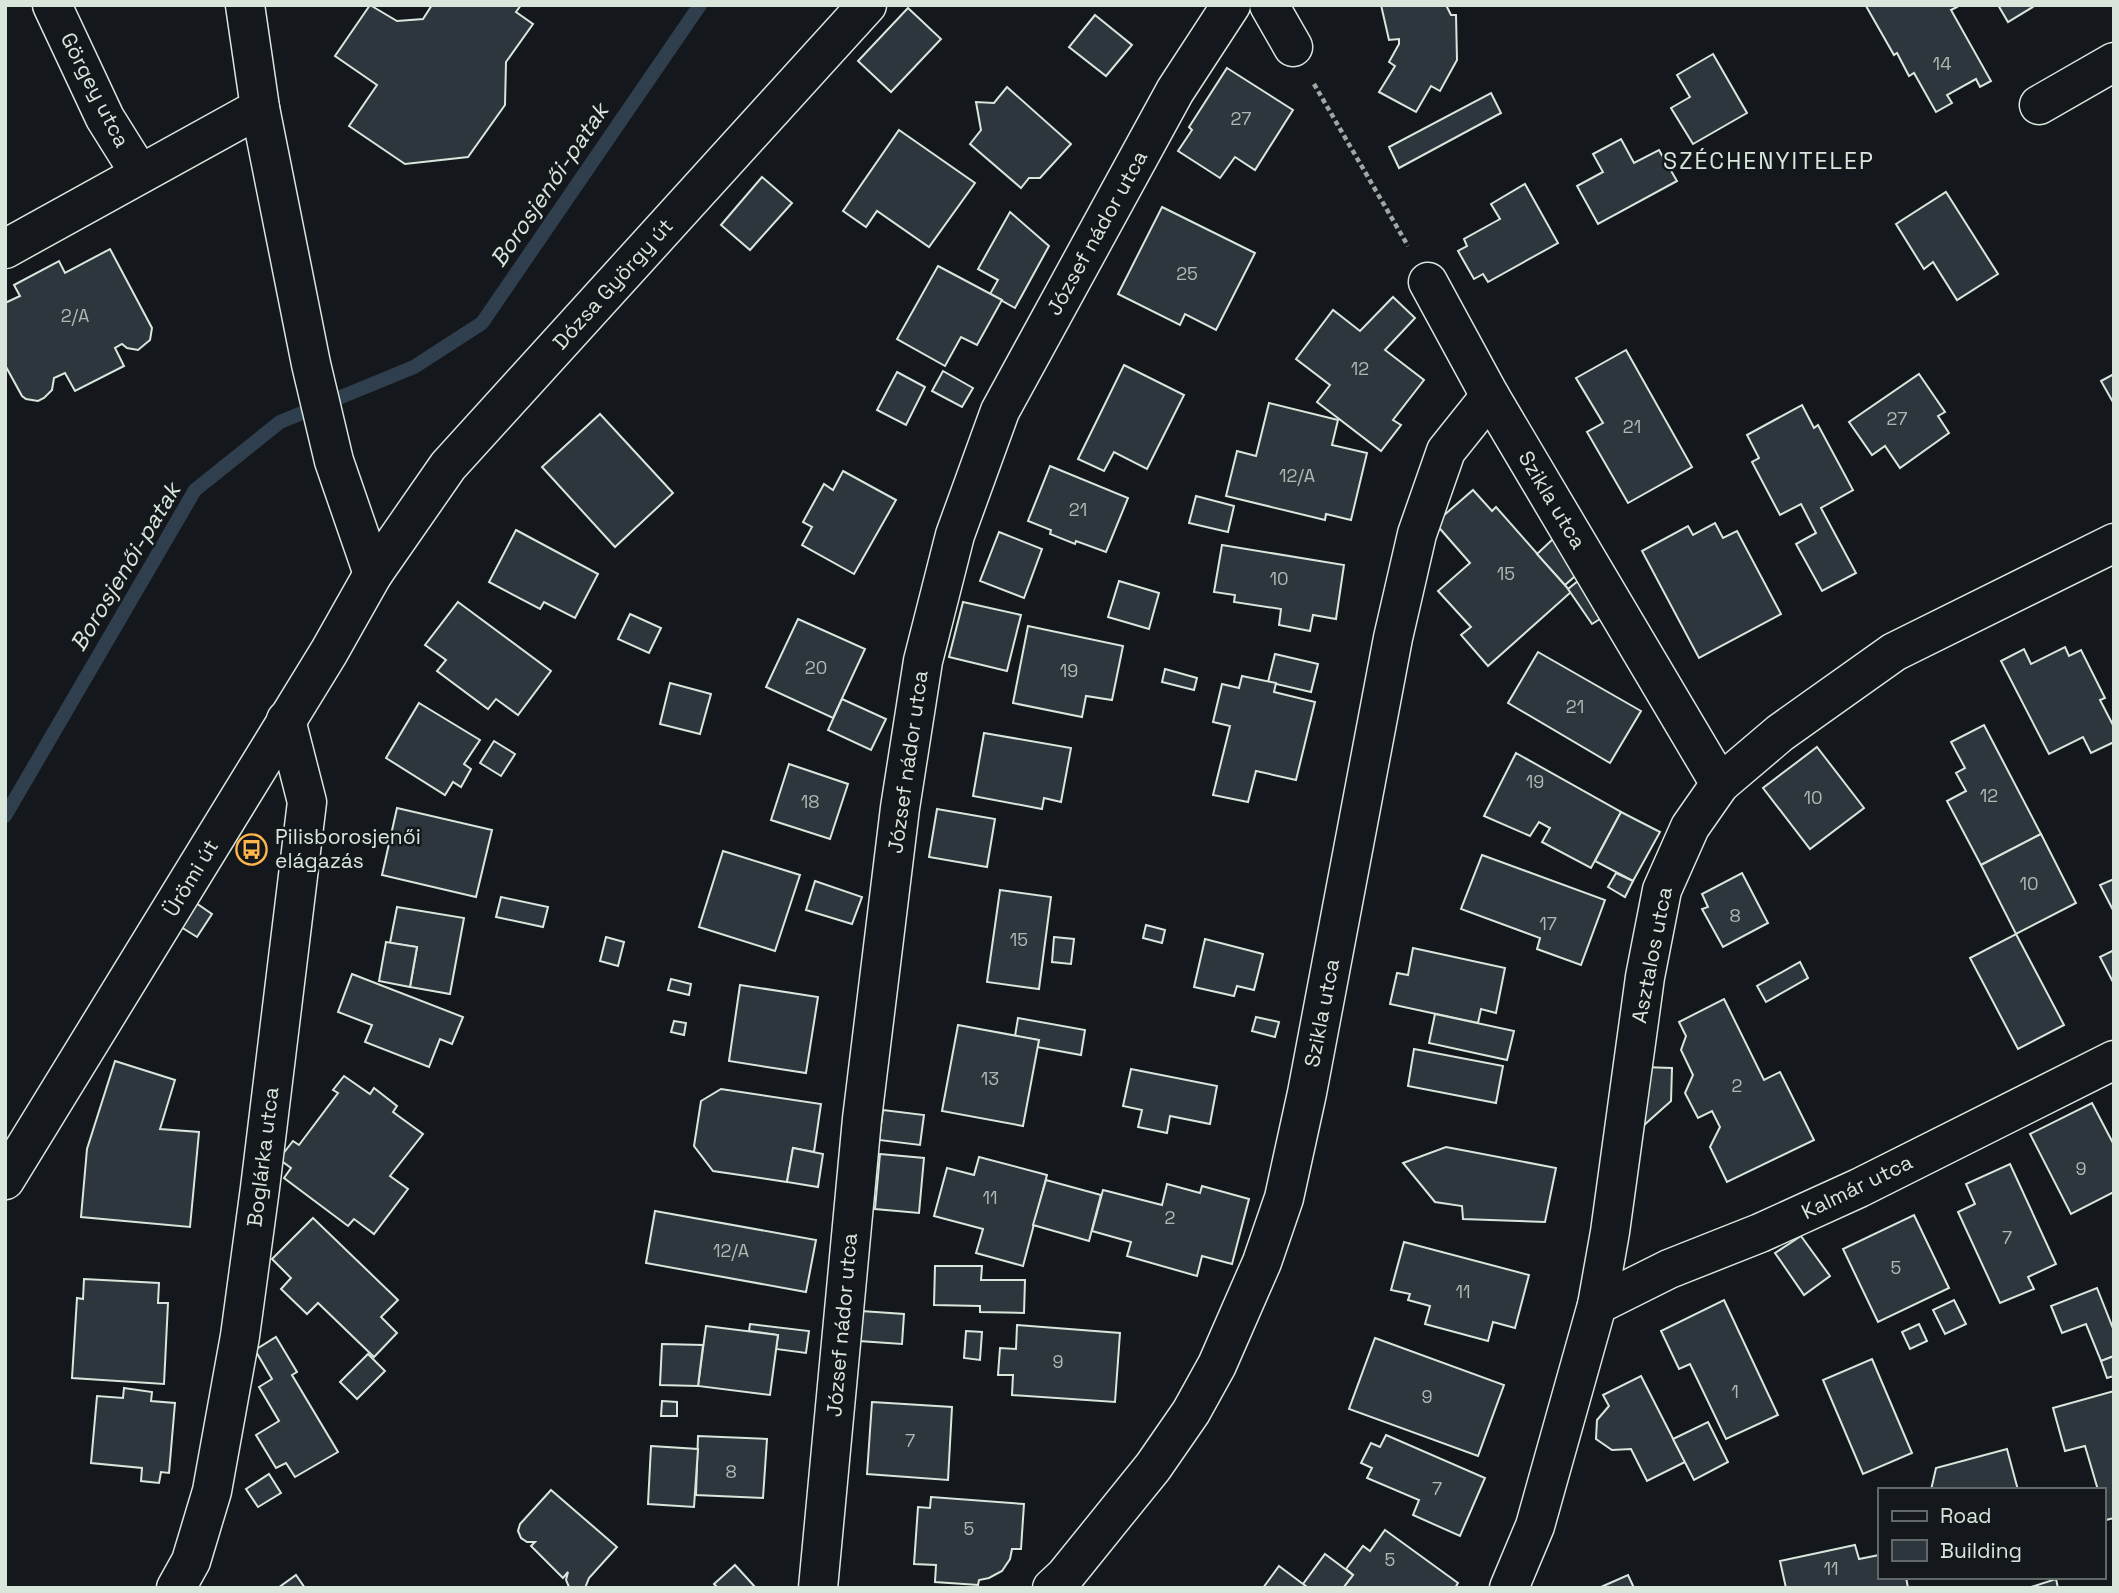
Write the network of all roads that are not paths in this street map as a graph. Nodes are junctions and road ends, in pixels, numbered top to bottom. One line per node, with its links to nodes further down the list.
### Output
1 (52, 5): 10 (street, Görgey utca)
2 (245, 5): 9 (street)
3 (867, 5): 15 (street, Dózsa György út)
4 (1231, 5): 22 (street, József nádor utca)
5 (1269, 5): 6 (street)
6 (1293, 47)
7 (2114, 62): 8 (street)
8 (2039, 105)
9 (260, 108): 10 (street); 15 (street)
10 (140, 174): 11 (street)
11 (5, 249)
12 (1428, 282): 13 (street, Szikla utca)
13 (1490, 396): 17 (street, Szikla utca); 23 (street, Szikla utca)
14 (2114, 543): 17 (street, Asztalos utca)
15 (373, 575): 16 (street, Ürömi út)
16 (286, 720): 19 (street, Ürömi út); 21 (street, Boglárka utca)
17 (1720, 784): 20 (street, Asztalos utca)
18 (2114, 1060): 20 (street, Kalmár utca)
19 (5, 1180)
20 (1597, 1305): 24 (street, Asztalos utca)
21 (176, 1588)
22 (818, 1588)
23 (1052, 1588)
24 (1509, 1588)

